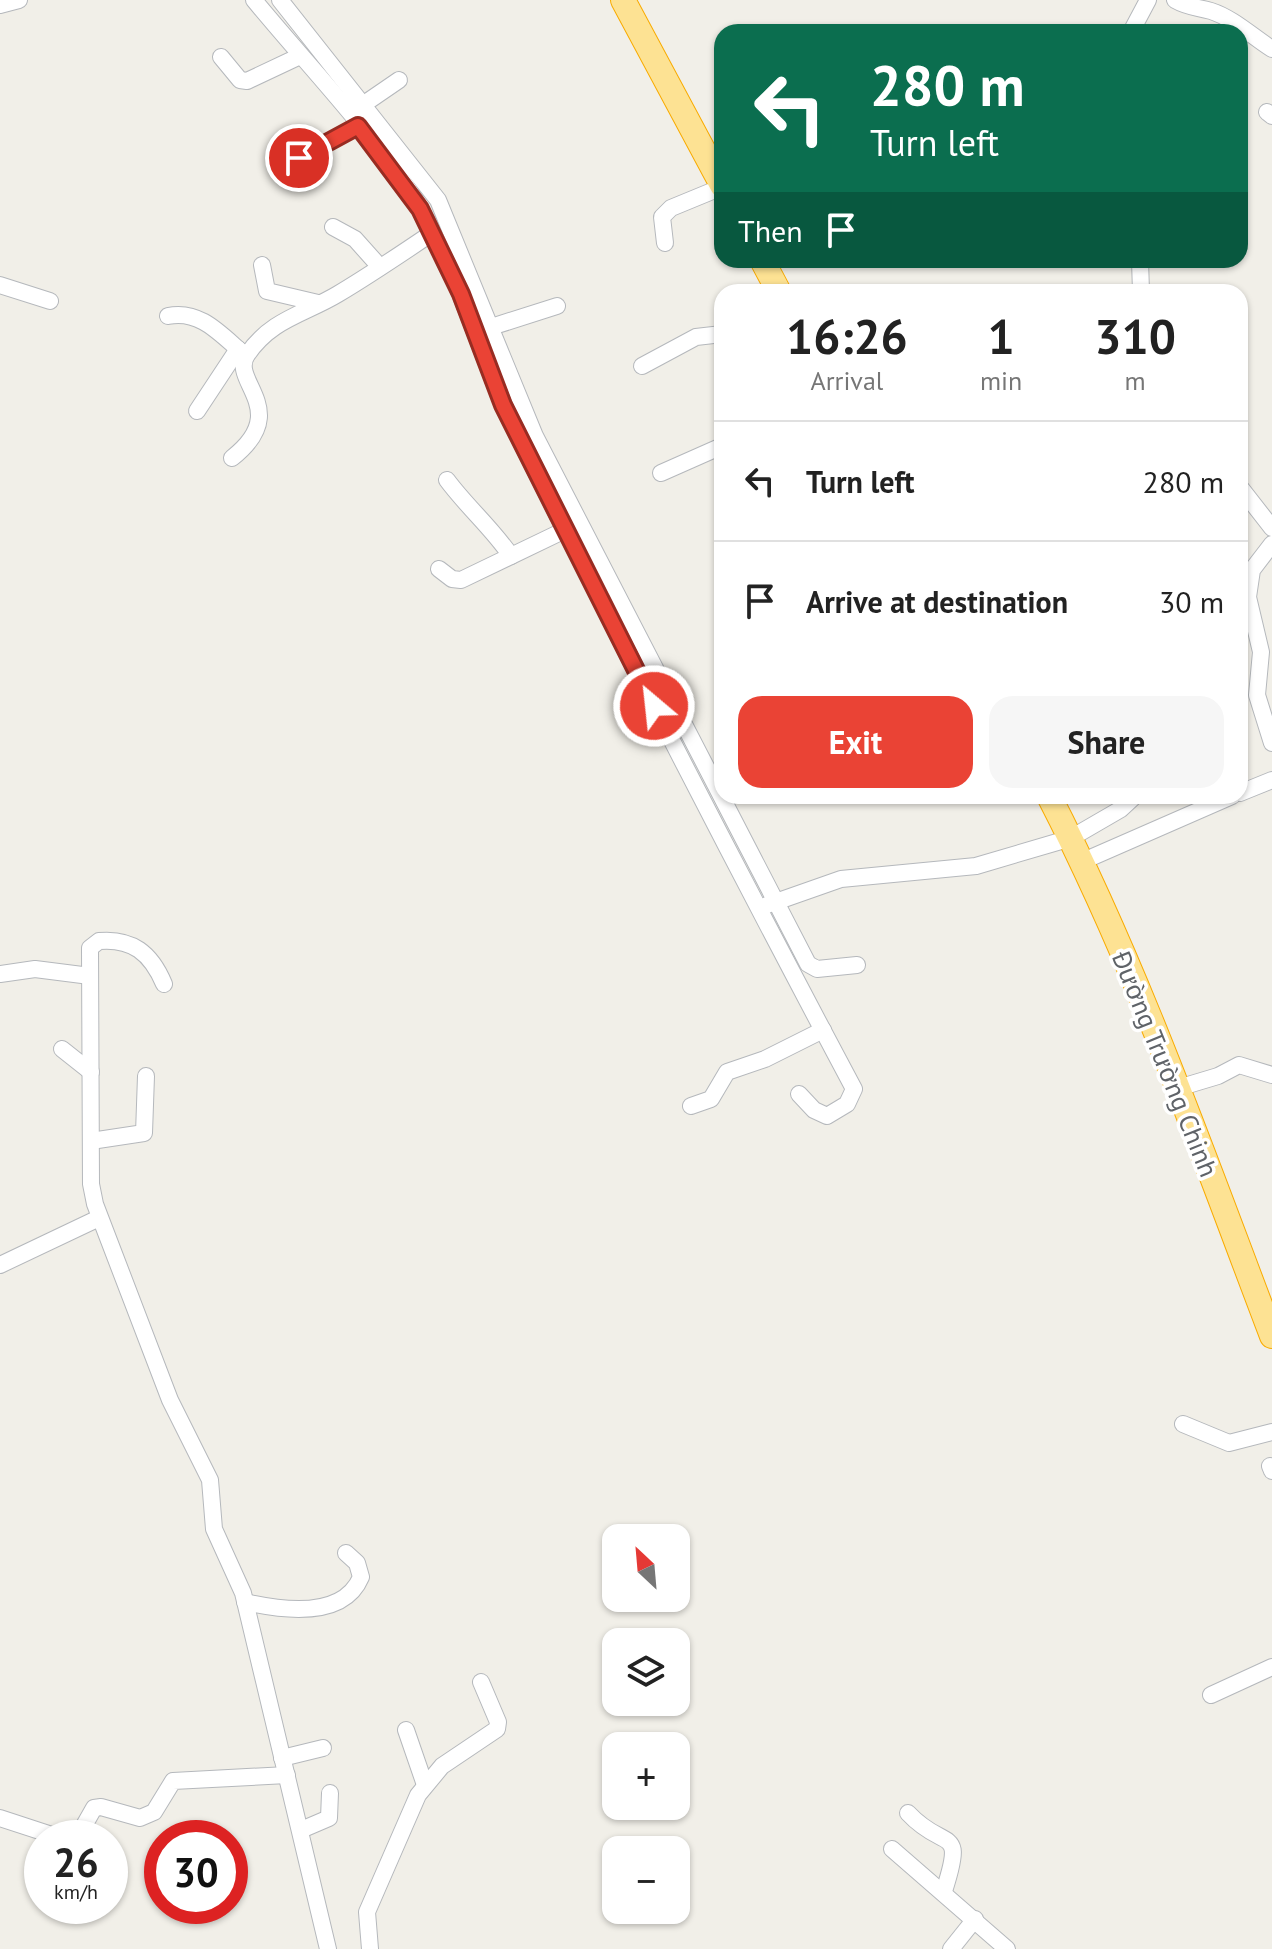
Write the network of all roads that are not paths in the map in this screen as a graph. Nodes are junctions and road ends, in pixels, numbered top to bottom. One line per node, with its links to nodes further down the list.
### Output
1 (19, 0): 7 (street)
2 (254, 0): 12 (street)
3 (280, 0): 15 (street)
4 (623, 0): 18 (highway)
5 (1148, 0): 8 (street)
6 (1175, 0): 9 (street)
7 (0, 5)
8 (1135, 24)
9 (1234, 24)
10 (1248, 33): 11 (street)
11 (1272, 49)
12 (300, 56): 13 (street); 16 (street)
13 (221, 57)
14 (399, 80): 15 (street)
15 (364, 104): 30 (street)
16 (358, 126): 17 (street); 21 (street)
17 (299, 158)
18 (714, 171)
19 (714, 189): 22 (street)
20 (333, 227): 24 (street)
21 (432, 233): 24 (street); 41 (street)
22 (665, 243)
23 (262, 265): 27 (street)
24 (380, 267): 27 (street)
25 (0, 285): 26 (street)
26 (50, 301)
27 (320, 303): 32 (street)
28 (557, 306): 30 (street)
29 (168, 316): 32 (street)
30 (491, 327): 45 (street)
31 (714, 335): 33 (street)
32 (242, 353): 34 (street); 36 (street)
33 (642, 366)
34 (197, 411)
35 (714, 450): 37 (street)
36 (232, 458)
37 (661, 473)
38 (447, 480): 43 (street)
39 (1248, 497): 40 (street)
40 (1272, 528)
41 (565, 530): 43 (street); 45 (street)
42 (1272, 544): 46 (street)
43 (511, 556): 44 (street)
44 (439, 569)
45 (633, 646): 49 (street)
46 (1272, 743)
47 (1272, 780): 48 (street)
48 (1248, 790)
49 (714, 801)
50 (715, 804): 56 (street)
51 (1053, 804): 54 (highway, Đường Trường Chinh)
52 (1126, 804): 54 (street)
53 (1214, 804): 55 (street)
54 (1071, 838): 55 (highway, Đường Trường Chinh); 56 (street)
55 (1081, 862): 66 (highway, Đường Trường Chinh)
56 (768, 905): 57 (street); 61 (street)
57 (857, 965)
58 (0, 974): 59 (street)
59 (90, 976): 60 (street); 63 (street)
60 (164, 984)
61 (823, 1030): 67 (street); 68 (street)
62 (62, 1049): 63 (street)
63 (91, 1072): 69 (street)
64 (1272, 1075): 66 (street)
65 (146, 1076): 69 (street)
66 (1178, 1088): 72 (highway, Đường Trường Chinh)
67 (799, 1094)
68 (691, 1106)
69 (91, 1141): 70 (street)
70 (99, 1218): 71 (street); 76 (street)
71 (0, 1265)
72 (1272, 1336)
73 (1183, 1424): 74 (street)
74 (1272, 1432)
75 (346, 1553): 76 (street)
76 (245, 1602): 82 (street)
77 (1272, 1667): 79 (street)
78 (481, 1682): 84 (street)
79 (1211, 1695)
80 (406, 1730): 84 (street)
81 (323, 1748): 82 (street)
82 (282, 1758): 83 (street)
83 (287, 1775): 88 (street); 90 (street)
84 (425, 1785): 95 (street)
85 (330, 1793): 90 (street)
86 (908, 1813): 92 (street)
87 (0, 1818): 89 (street)
88 (87, 1820)
89 (24, 1826)
90 (301, 1830): 94 (street)
91 (892, 1849): 92 (street)
92 (944, 1891): 93 (street)
93 (975, 1919): 96 (street); 97 (street)
94 (328, 1949)
95 (370, 1949)
96 (951, 1949)
97 (1007, 1949)

